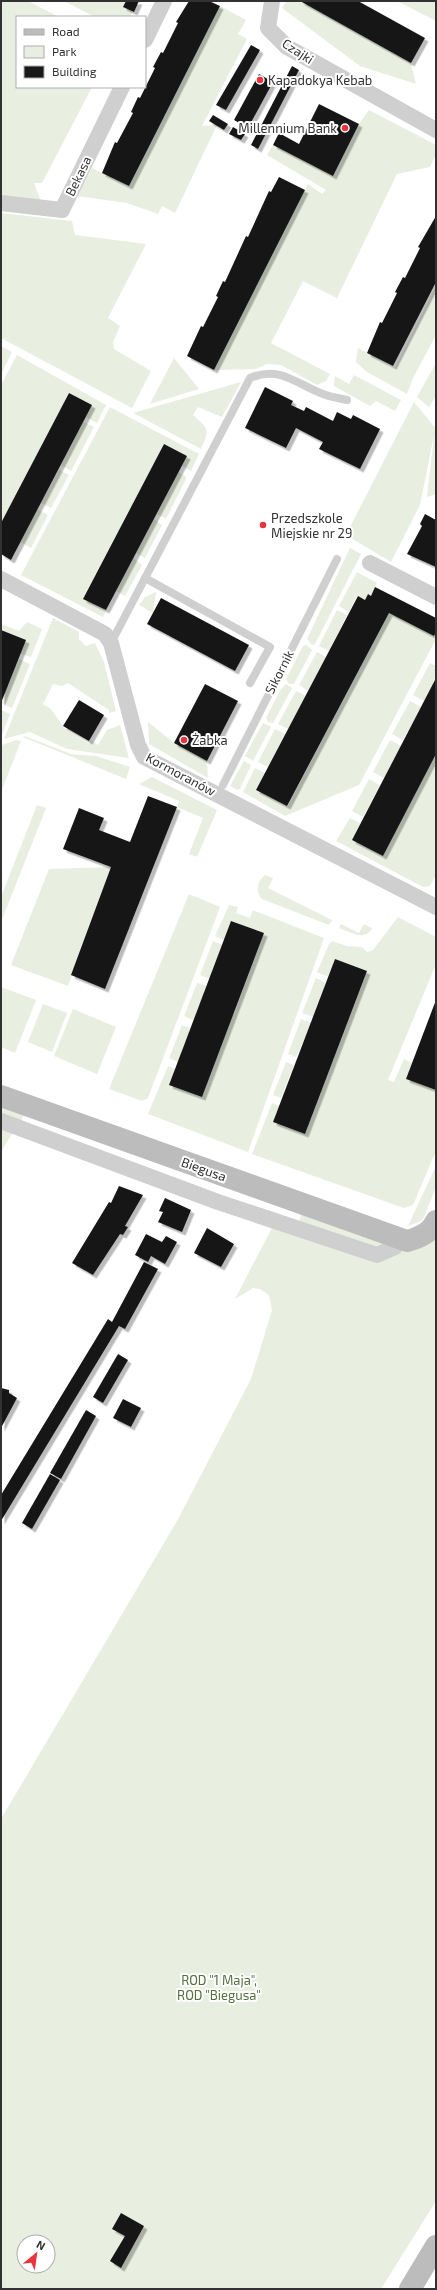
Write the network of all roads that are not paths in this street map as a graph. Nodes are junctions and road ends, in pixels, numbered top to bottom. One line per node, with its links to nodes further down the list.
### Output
1 (164, 1): 3 (street)
2 (270, 2): 5 (street, Czajki)
3 (146, 38)
4 (122, 88): 6 (street, Bekasa)
5 (436, 130)
6 (1, 203)
7 (347, 400): 10 (lane)
8 (337, 560): 15 (lane, Sikornik)
9 (370, 563): 12 (street)
10 (145, 578): 13 (lane); 14 (lane)
11 (1, 579): 13 (street)
12 (436, 597)
13 (111, 643): 16 (street, Kormoranów)
14 (250, 683)
15 (223, 785)
16 (436, 907)
17 (1, 1096): 20 (street, Biegusa)
18 (1, 1121): 20 (street)
19 (436, 1222): 20 (street)
20 (403, 1240)
21 (436, 2246): 22 (street)
22 (410, 2289)

